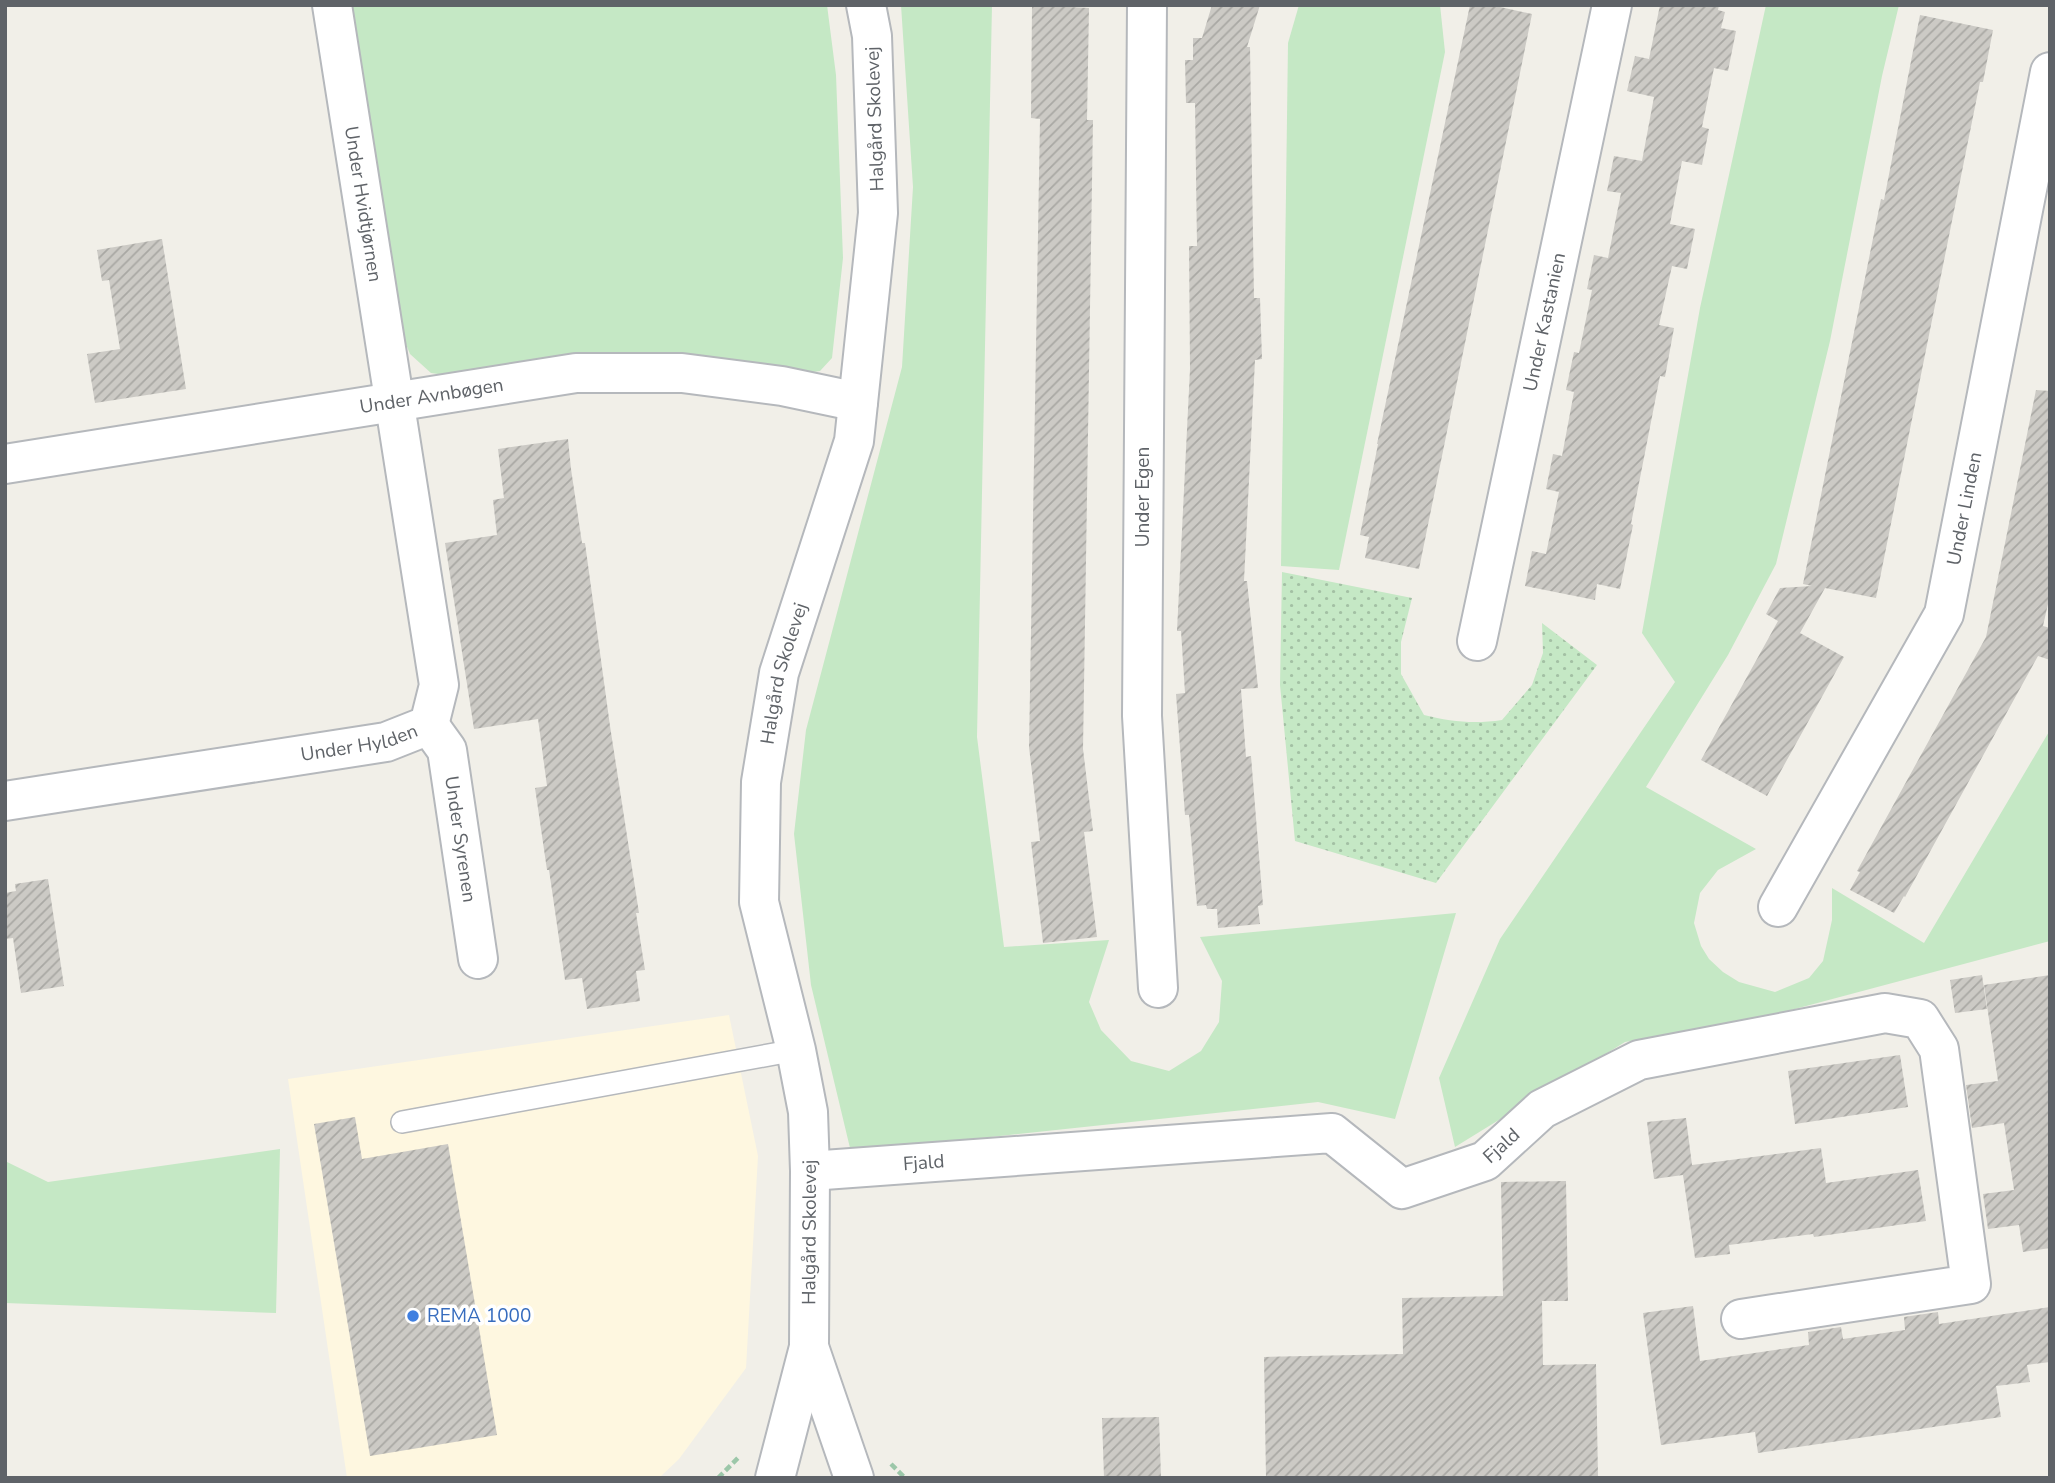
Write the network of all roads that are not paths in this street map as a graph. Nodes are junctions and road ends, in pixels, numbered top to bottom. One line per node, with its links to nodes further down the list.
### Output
1 (332, 5): 7 (street, Under Hvidtjørnen)
2 (866, 5): 6 (street, Halgård Skolevej)
3 (1147, 5): 14 (street, Under Egen)
4 (1612, 5): 9 (street, Under Kastanien)
5 (2050, 72): 12 (street, Under Linden)
6 (858, 402): 7 (street, Under Avnbøgen); 15 (street, Halgård Skolevej)
7 (393, 403): 8 (street, Under Avnbøgen); 10 (street, Under Hylden)
8 (5, 464)
9 (1477, 641)
10 (429, 725): 11 (street, Under Hylden); 13 (street, Under Syrenen)
11 (5, 801)
12 (1778, 907)
13 (478, 959)
14 (1158, 988)
15 (796, 1050): 16 (lane); 17 (street, Halgård Skolevej)
16 (402, 1122)
17 (810, 1171): 18 (street, Fjald); 19 (street, Halgård Skolevej)
18 (1741, 1319)
19 (809, 1347): 20 (street, Halgård Skolevej); 21 (street, Halgård Skolevej)
20 (775, 1478)
21 (854, 1478)

